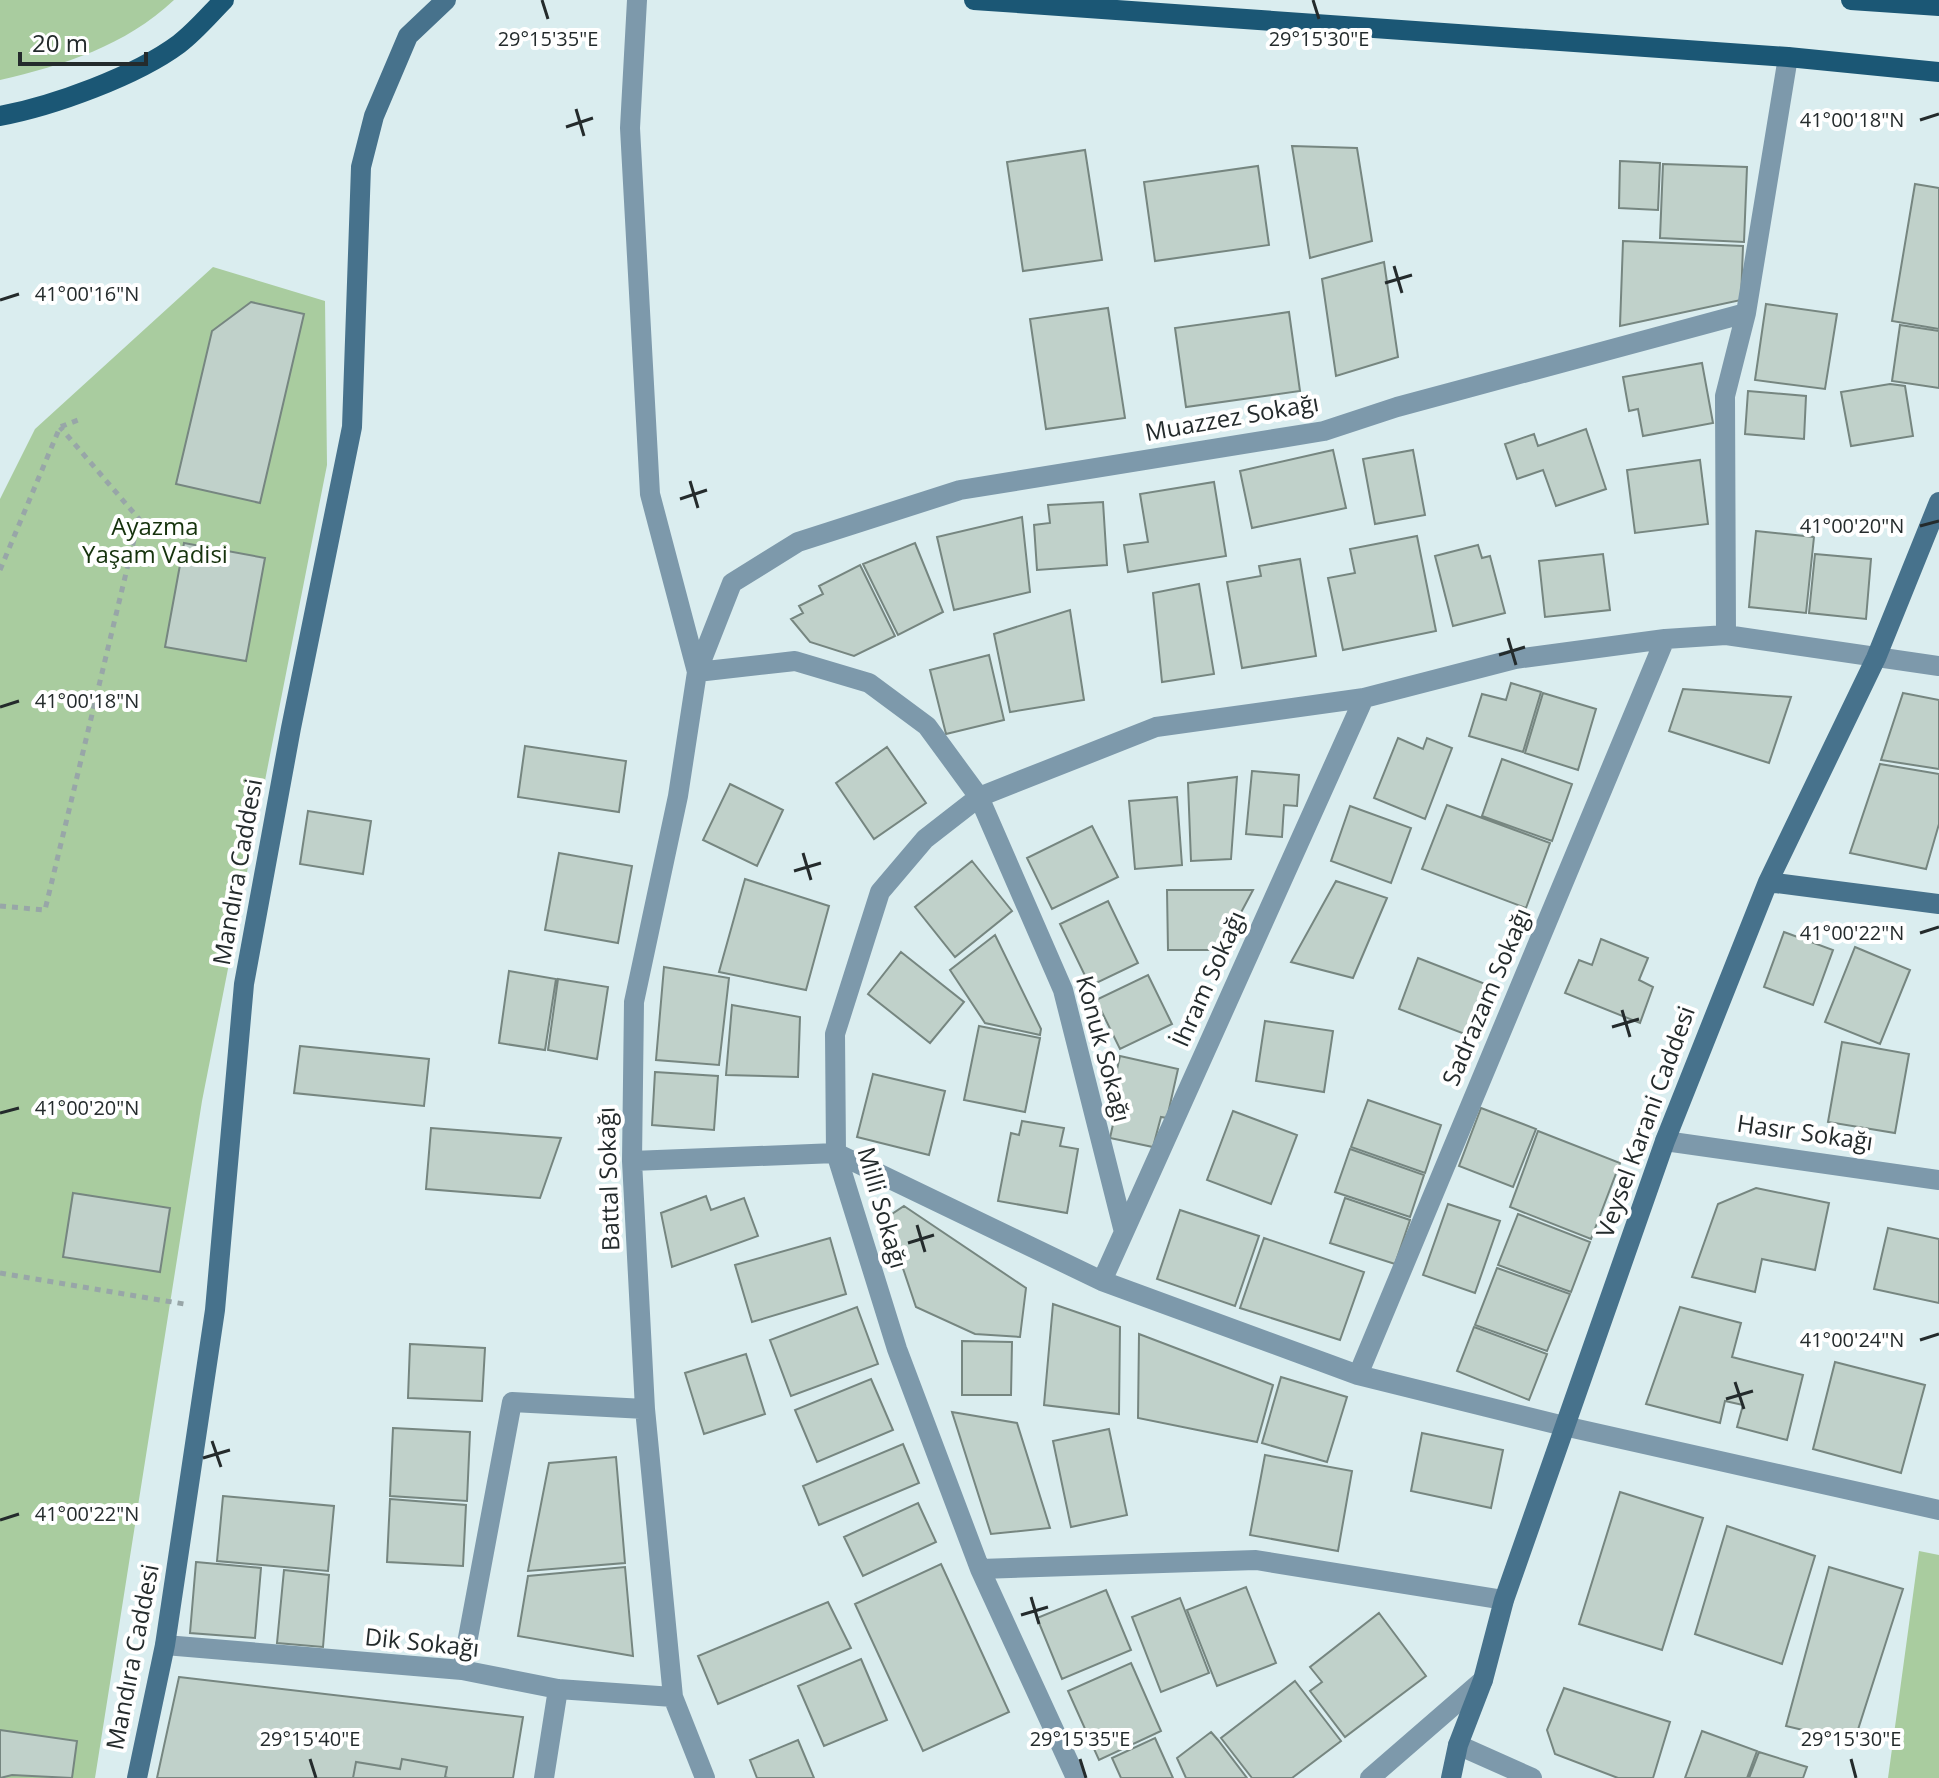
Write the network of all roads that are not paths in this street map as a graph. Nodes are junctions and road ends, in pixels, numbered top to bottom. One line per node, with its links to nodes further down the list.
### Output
1 (224, 0): 9 (main road)
2 (446, 0): 34 (street, Mandıra Caddesi)
3 (637, 0): 17 (street)
4 (974, 0): 7 (main road)
5 (1851, 0): 6 (main road)
6 (1939, 6)
7 (1788, 57): 8 (main road); 10 (street)
8 (1939, 72)
9 (0, 116)
10 (1746, 313): 12 (street, Muazzez Sokağı); 13 (street)
11 (1939, 502): 15 (street, Veysel Karani Caddesi)
12 (732, 583): 17 (street, Battal Sokağı)
13 (1726, 635): 14 (street, Milli Sokağı); 15 (street, Milli Sokağı)
14 (1665, 639): 18 (street, Milli Sokağı); 28 (street, Sadrazam Sokağı)
15 (1876, 658): 16 (street, Milli Sokağı); 20 (street, Veysel Karani Caddesi)
16 (1939, 666)
17 (697, 672): 19 (street, Konuk Sokağı); 24 (street, Battal Sokağı)
18 (1364, 698): 19 (street, Milli Sokağı); 26 (street, İhram Sokağı)
19 (979, 797): 23 (street, Milli Sokağı); 26 (street, Konuk Sokağı)
20 (1768, 882): 21 (street); 22 (street, Veysel Karani Caddesi)
21 (1939, 904)
22 (1665, 1141): 25 (street, Hasır Sokağı); 30 (street, Veysel Karani Caddesi)
23 (836, 1153): 24 (street); 27 (street); 32 (street, Milli Sokağı)
24 (632, 1161): 29 (street, Battal Sokağı)
25 (1939, 1180)
26 (1124, 1232): 27 (street, İhram Sokağı)
27 (1102, 1281): 28 (street)
28 (1358, 1375): 30 (street)
29 (645, 1409): 35 (street); 38 (street, Battal Sokağı)
30 (1564, 1426): 31 (street); 33 (street, Veysel Karani Caddesi)
31 (1939, 1510)
32 (980, 1569): 33 (street); 43 (street, Milli Sokağı)
33 (1504, 1600): 36 (street, Veysel Karani Caddesi)
34 (165, 1645): 35 (street, Dik Sokağı); 40 (street, Mandıra Caddesi)
35 (462, 1670): 37 (street, Dik Sokağı)
36 (1483, 1680): 39 (street, Veysel Karani Caddesi); 44 (street)
37 (558, 1689): 38 (street, Dik Sokağı); 41 (street)
38 (673, 1697): 42 (street, Battal Sokağı)
39 (1458, 1745): 45 (street, Veysel Karani Caddesi); 46 (street)
40 (137, 1778)
41 (544, 1778)
42 (705, 1778)
43 (1076, 1778)
44 (1370, 1778)
45 (1451, 1778)
46 (1532, 1778)

